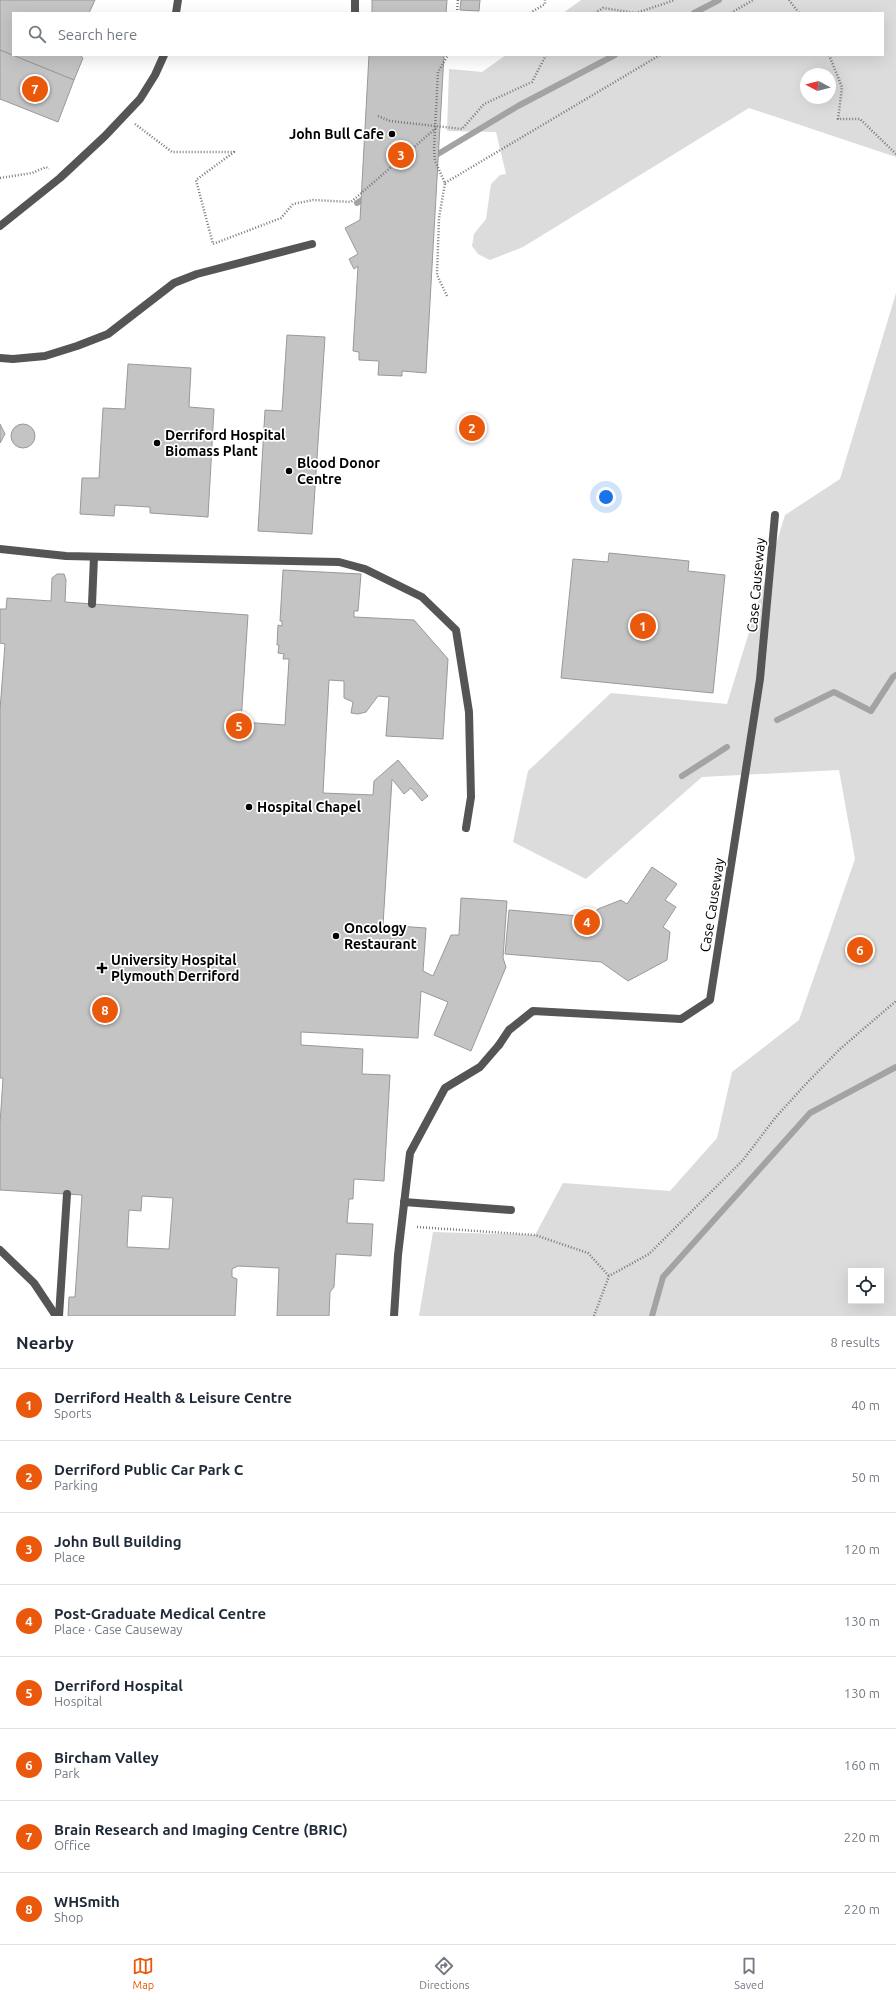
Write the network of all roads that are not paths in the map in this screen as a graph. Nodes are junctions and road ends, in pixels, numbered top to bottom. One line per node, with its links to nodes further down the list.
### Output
1 (178, 0): 3 (street)
2 (355, 0): 4 (street)
3 (176, 12)
4 (355, 12)
5 (164, 56): 6 (street)
6 (0, 226)
7 (312, 244): 8 (street)
8 (0, 358)
9 (775, 515): 15 (street, Case Causeway)
10 (0, 548): 11 (street)
11 (94, 557): 12 (street); 13 (street)
12 (92, 604)
13 (466, 828)
14 (67, 1194): 18 (street)
15 (404, 1202): 16 (street); 19 (street)
16 (510, 1210)
17 (0, 1250): 18 (street)
18 (57, 1316)
19 (394, 1316)

